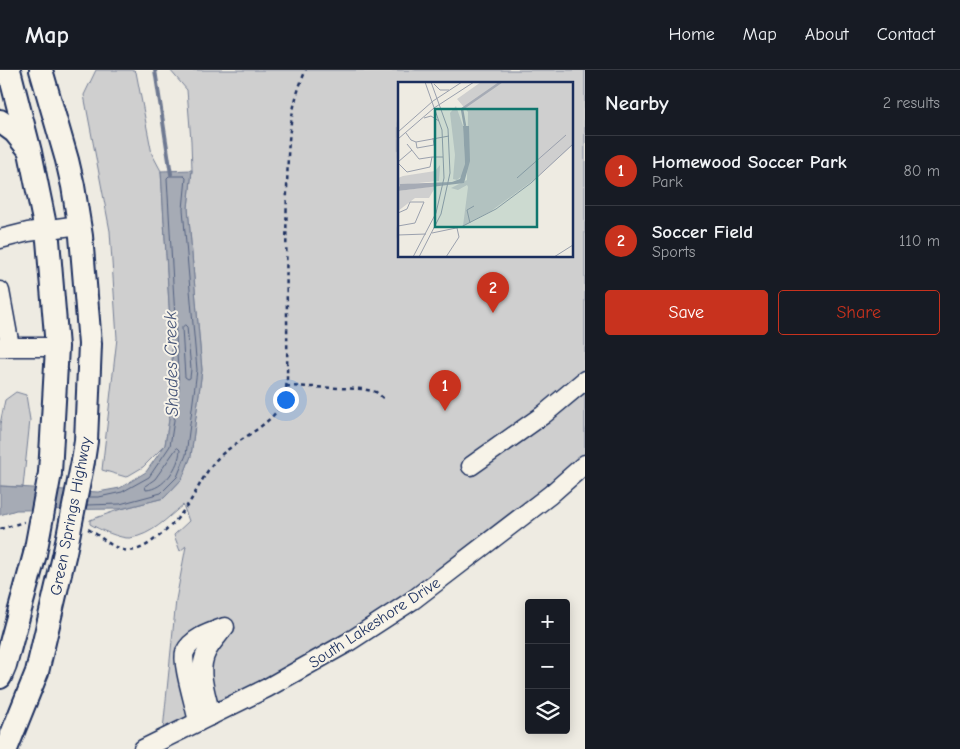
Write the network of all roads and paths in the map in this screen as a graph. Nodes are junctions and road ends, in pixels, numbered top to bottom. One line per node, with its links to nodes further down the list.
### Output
1 (9, 70): 7 (main road, Green Springs Highway)
2 (42, 70): 5 (main road, Green Springs Highway)
3 (53, 70): 5 (main road)
4 (306, 70): 15 (path)
5 (52, 108): 8 (main road, Green Springs Highway)
6 (0, 121): 7 (main road)
7 (30, 152): 9 (main road, Green Springs Highway)
8 (80, 231): 9 (street); 23 (main road, Green Springs Highway, bridge)
9 (47, 235): 10 (street); 13 (main road, Green Springs Highway)
10 (0, 239)
11 (0, 291): 12 (street)
12 (5, 346): 13 (street)
13 (57, 347): 22 (main road, Green Springs Highway, bridge)
14 (585, 380): 18 (street)
15 (286, 386): 16 (path); 20 (path)
16 (383, 398)
17 (585, 464): 24 (street, South Lakeshore Drive)
18 (471, 466)
19 (27, 521): 21 (path)
20 (86, 527)
21 (0, 529)
22 (0, 677)
23 (6, 749)
24 (143, 749)

